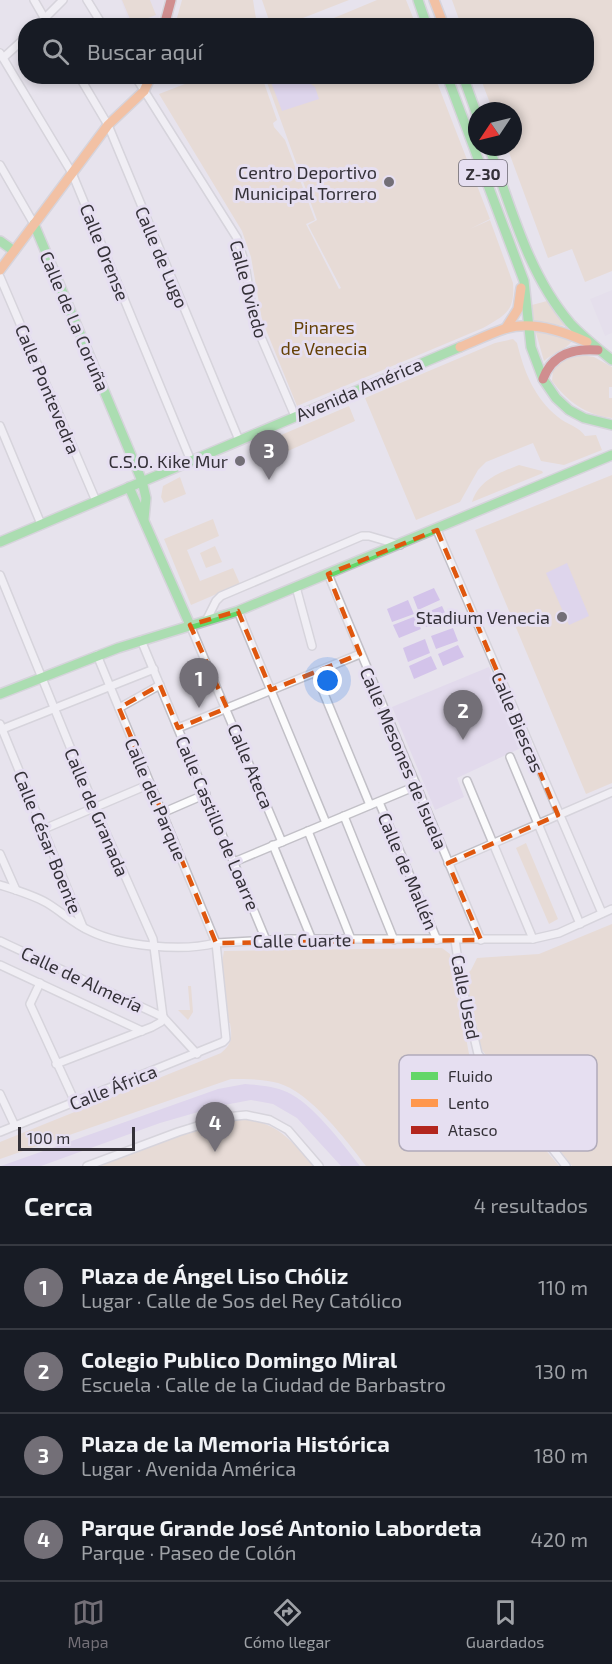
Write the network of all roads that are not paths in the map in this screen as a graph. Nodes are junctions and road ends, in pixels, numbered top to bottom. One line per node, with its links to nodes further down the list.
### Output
1 (34, 0): 7 (street)
2 (63, 0): 7 (street)
3 (87, 0): 8 (street)
4 (171, 0): 9 (main road)
5 (418, 0): 10 (main road)
6 (434, 0): 11 (main road)
7 (45, 18)
8 (98, 18)
9 (166, 18)
10 (424, 18)
11 (441, 18)
12 (18, 43): 13 (street)
13 (2, 56): 14 (street, Calle Orense)
14 (18, 83)
15 (19, 84): 26 (street, Calle Orense)
16 (84, 84): 23 (street, Calle de Lugo)
17 (140, 84): 21 (street, Calle Oviedo)
18 (147, 84): 21 (main road)
19 (450, 84): 31 (main road, Z-30)
20 (466, 84): 22 (main road)
21 (144, 91): 23 (main road); 39 (street, Calle Oviedo)
22 (472, 102)
23 (108, 125): 26 (main road); 42 (street, Calle de Lugo)
24 (492, 156): 35 (main road, Z-30)
25 (0, 165): 27 (street, Calle de La Coruña)
26 (72, 173): 27 (main road); 44 (street, Calle Orense)
27 (34, 224): 29 (main road); 45 (main road, Calle de La Coruña)
28 (0, 241): 29 (main road)
29 (14, 251): 30 (main road)
30 (0, 270)
31 (520, 270): 33 (main road, Z-30); 34 (main road)
32 (0, 277): 47 (street, Calle Pontevedra)
33 (529, 327): 34 (main road, Avenida América); 35 (main road, Avenida América); 38 (main road, Z-30)
34 (506, 328): 39 (main road, Avenida América)
35 (590, 343): 36 (main road, Z-30)
36 (598, 350): 37 (main road, Z-30); 38 (main road)
37 (612, 360)
38 (543, 379): 40 (main road, Z-30)
39 (295, 416): 42 (main road, Avenida América)
40 (612, 425)
41 (0, 426): 49 (street)
42 (239, 440): 44 (main road, Avenida América)
43 (612, 455): 50 (main road)
44 (190, 461): 45 (main road, Avenida América)
45 (142, 481): 46 (main road, Avenida América); 48 (main road, Calle de La Coruña)
46 (129, 486): 47 (main road, Avenida América); 48 (main road)
47 (96, 501): 49 (main road, Avenida América)
48 (144, 519): 58 (main road)
49 (41, 524): 51 (main road, Avenida América)
50 (437, 530): 52 (main road); 85 (street, Calle Biescas)
51 (0, 542)
52 (400, 545): 53 (main road); 57 (street)
53 (328, 574): 55 (main road); 61 (street, Calle Mesones de Isuela)
54 (0, 575): 65 (street, Calle de Granada)
55 (296, 587): 56 (main road); 60 (street)
56 (238, 611): 57 (main road); 68 (street)
57 (206, 621): 58 (main road)
58 (190, 625): 59 (main road); 71 (street, Calle Ateca)
59 (141, 640): 62 (main road); 63 (street, Calle Castillo de Loarre)
60 (312, 646)
61 (360, 654): 64 (street); 78 (street, Calle Mesones de Isuela)
62 (97, 655): 65 (main road); 67 (street, Calle del Parque)
63 (154, 669): 66 (street, Calle Castillo de Loarre); 67 (street)
64 (315, 672): 68 (street); 82 (street)
65 (42, 678): 69 (main road); 72 (street, Calle de Granada)
66 (160, 685): 70 (street); 74 (street, Calle Castillo de Loarre)
67 (110, 687): 70 (street, Calle del Parque); 72 (street)
68 (271, 690): 71 (street); 87 (street)
69 (0, 694)
70 (119, 708): 77 (street, Calle del Parque)
71 (227, 708): 74 (street); 91 (street, Calle Ateca)
72 (54, 709): 73 (street); 83 (street, Calle de Granada)
73 (1, 728): 89 (street, Calle César Boente)
74 (178, 728): 80 (street, Calle Castillo de Loarre)
75 (510, 757): 88 (street)
76 (466, 781): 92 (street)
77 (150, 784): 83 (street); 84 (street, Calle del Parque)
78 (416, 786): 81 (street); 96 (street, Calle Mesones de Isuela)
79 (612, 792): 85 (street)
80 (206, 794): 84 (street); 95 (street, Calle Castillo de Loarre)
81 (379, 802): 82 (street); 108 (street, Calle de Mallén)
82 (370, 805): 86 (street)
83 (94, 808): 89 (street); 113 (street, Calle de Granada)
84 (162, 813): 112 (street, Calle del Parque)
85 (558, 815): 88 (street); 100 (street, Calle Biescas)
86 (344, 816): 87 (street); 107 (street)
87 (326, 824): 90 (street)
88 (538, 825): 92 (street); 101 (street)
89 (44, 829): 102 (street, Calle César Boente)
90 (308, 831): 91 (street); 103 (street)
91 (282, 842): 93 (street)
92 (493, 844): 96 (street); 104 (street)
93 (273, 845): 95 (street); 106 (street)
94 (0, 854): 98 (street)
95 (234, 862): 105 (street, Calle Castillo de Loarre)
96 (448, 863): 110 (street, Calle Mesones de Isuela)
97 (1, 887): 98 (street, Calle Cuarte)
98 (16, 890): 102 (street, Calle Cuarte)
99 (612, 909): 100 (street, Calle Cuarte)
100 (602, 913): 101 (street, Calle Cuarte)
101 (580, 924): 104 (street, Calle Cuarte)
102 (83, 927): 113 (street, Calle Cuarte)
103 (351, 939): 106 (street, Calle Cuarte); 107 (street, Calle Cuarte)
104 (533, 939): 110 (street, Calle Cuarte)
105 (266, 940): 106 (street, Calle Cuarte); 112 (street, Calle Cuarte)
106 (312, 940)
107 (394, 940): 108 (street, Calle Cuarte)
108 (437, 940): 109 (street, Calle Cuarte)
109 (455, 940): 110 (street, Calle Cuarte); 120 (street, Calle Used)
110 (481, 940)
111 (0, 941): 116 (street, Calle de Almería)
112 (216, 943): 113 (street, Calle Cuarte); 118 (street, Calle del Parque)
113 (154, 945): 116 (street, Calle de Granada)
114 (0, 965): 115 (street)
115 (40, 983): 117 (street); 121 (street)
116 (163, 1017): 117 (street); 119 (street)
117 (142, 1031): 121 (street)
118 (226, 1040): 119 (street, Calle África)
119 (197, 1054): 123 (street, Calle África)
120 (479, 1055)
121 (56, 1064): 123 (street)
122 (0, 1094): 124 (street)
123 (75, 1102): 124 (street, Calle África)
124 (15, 1126): 125 (street, Calle África)
125 (0, 1132)
126 (554, 1151): 129 (street, Calle Used)
127 (87, 1166): 128 (street)
128 (319, 1166)
129 (566, 1166)

